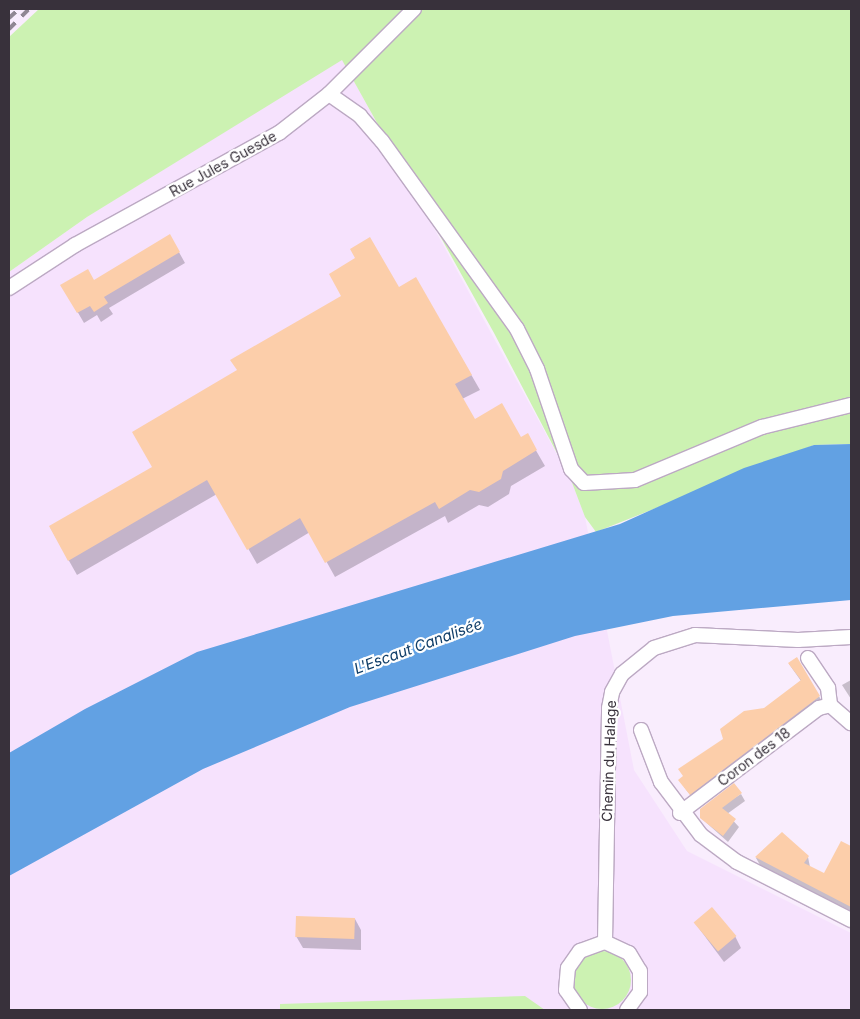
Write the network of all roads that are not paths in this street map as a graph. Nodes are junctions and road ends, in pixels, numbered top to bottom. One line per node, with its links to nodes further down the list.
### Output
1 (414, 9): 2 (street, Rue Jules Guesde)
2 (329, 94): 3 (street, Rue Jules Guesde); 4 (street)
3 (9, 288)
4 (851, 405)
5 (851, 637): 12 (street, Chemin du Halage)
6 (808, 658): 7 (street)
7 (830, 705): 8 (street); 10 (street, Coron des 18)
8 (851, 722)
9 (641, 730): 10 (street)
10 (680, 813): 11 (street)
11 (851, 920)
12 (605, 942): 13 (street); 14 (street)
13 (580, 1010)
14 (628, 1010)

